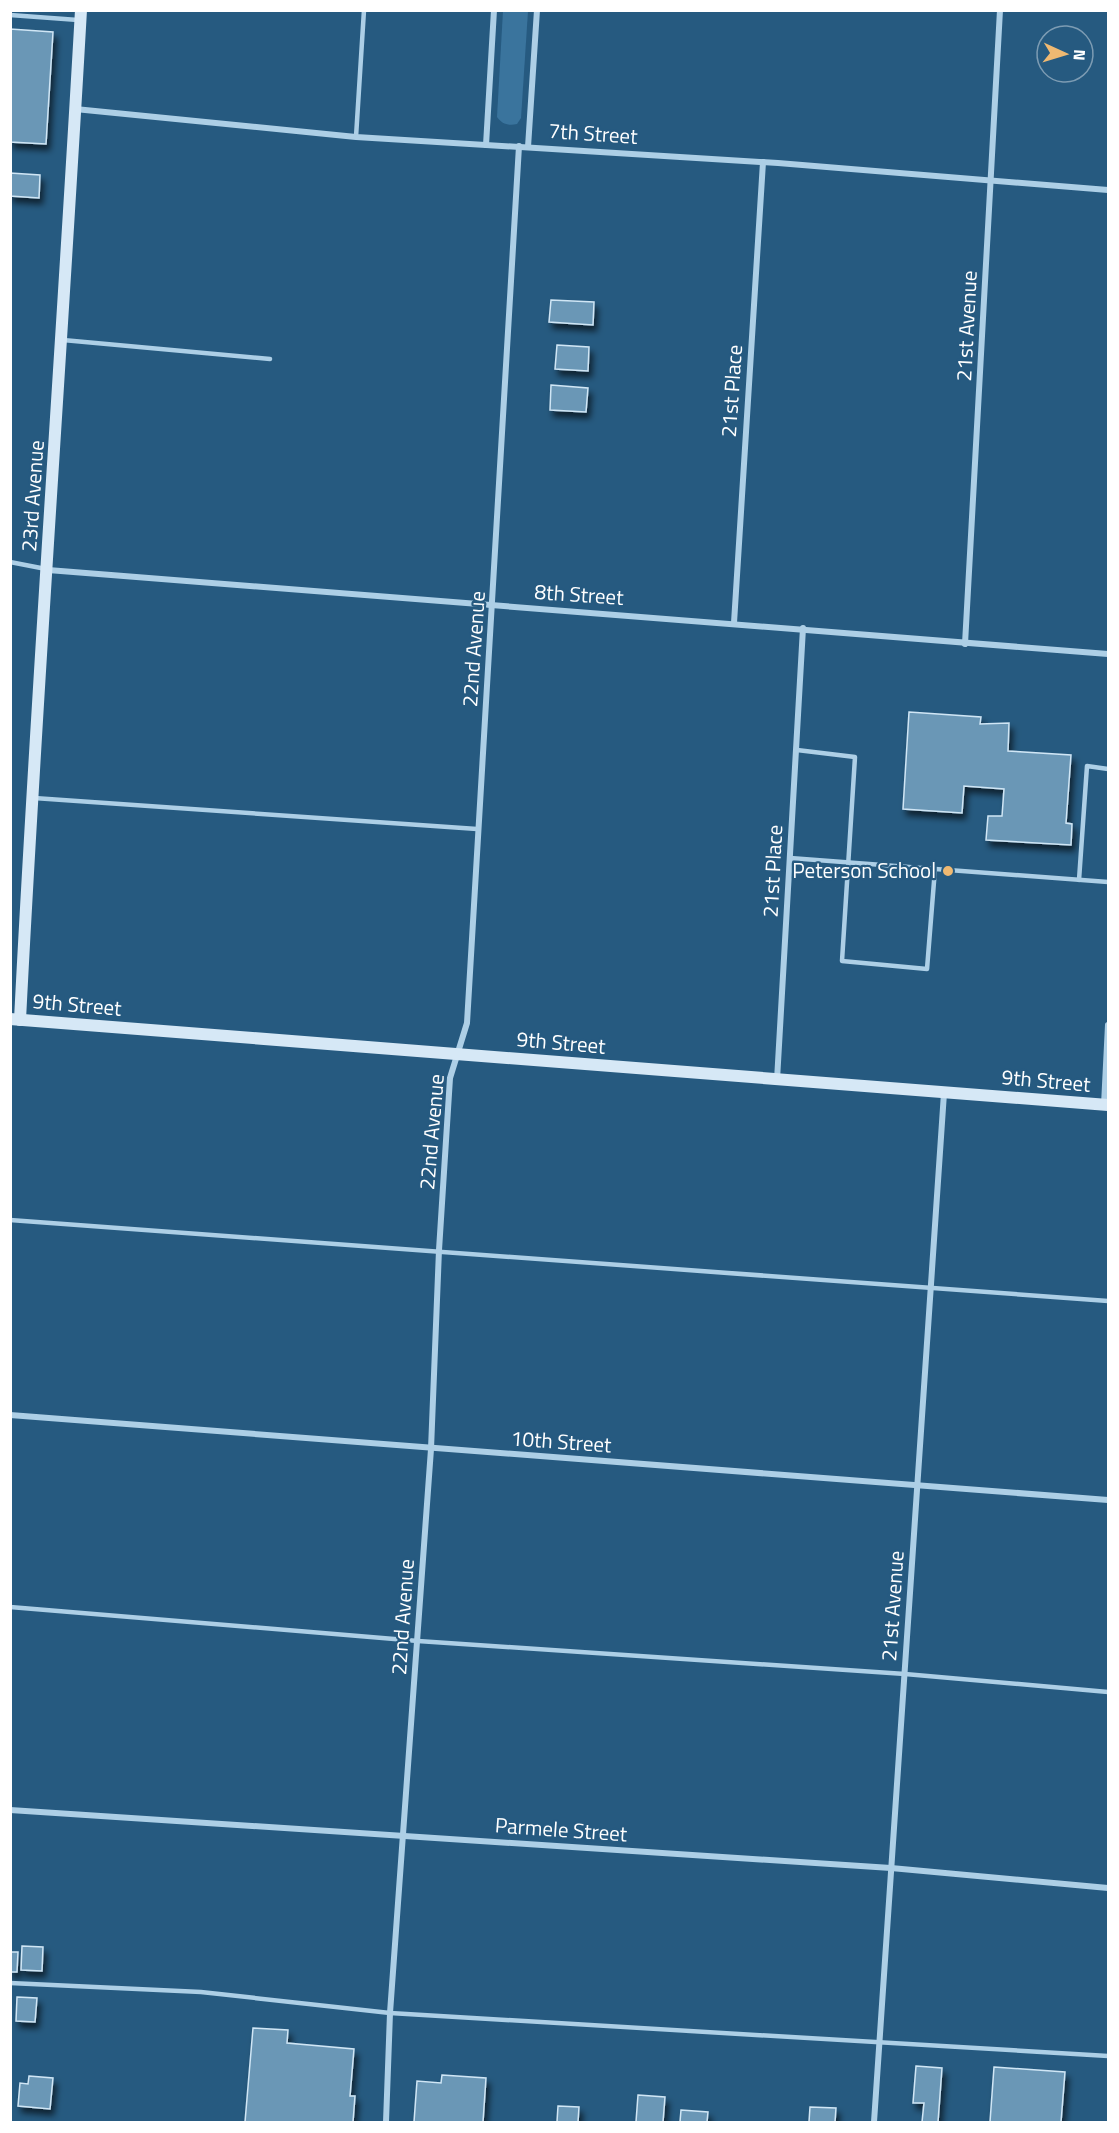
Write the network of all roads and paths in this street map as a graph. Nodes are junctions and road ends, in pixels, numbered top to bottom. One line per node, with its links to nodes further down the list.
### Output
1 (364, 10): 8 (lane)
2 (494, 10): 9 (street)
3 (537, 10): 11 (street)
4 (1000, 10): 13 (street, 21st Avenue)
5 (10, 15): 6 (lane)
6 (81, 16): 7 (street, 23rd Avenue)
7 (75, 109): 8 (street, 7th Street); 15 (street, 23rd Avenue)
8 (356, 137): 9 (street, 7th Street)
9 (486, 145): 10 (street, 7th Street)
10 (519, 146): 11 (street, 7th Street); 19 (street, 22nd Avenue)
11 (528, 147): 12 (street, 7th Street)
12 (763, 162): 13 (street, 7th Street); 20 (street, 21st Place)
13 (992, 180): 14 (street, 7th Street); 22 (street, 21st Avenue)
14 (1108, 190)
15 (63, 340): 16 (lane); 18 (street, 23rd Avenue)
16 (270, 359)
17 (10, 561): 18 (lane)
18 (48, 570): 19 (street, 8th Street); 26 (street, 23rd Avenue)
19 (494, 606): 20 (street, 8th Street); 27 (street, 22nd Avenue)
20 (734, 622): 21 (street, 8th Street)
21 (803, 628): 22 (street, 8th Street); 24 (street, 21st Place)
22 (965, 644): 23 (street, 8th Street)
23 (1108, 654)
24 (796, 750): 28 (street, 21st Place); 29 (lane)
25 (1108, 769): 31 (lane)
26 (31, 798): 27 (lane); 33 (street, 23rd Avenue)
27 (477, 829): 35 (street, 22nd Avenue)
28 (790, 858): 29 (lane); 36 (street, 21st Place)
29 (848, 863): 30 (lane); 30 (lane)
30 (934, 870): 31 (lane)
31 (1079, 880): 32 (lane)
32 (1108, 882)
33 (15, 1019): 35 (street, 9th Street)
34 (1108, 1025): 38 (street)
35 (459, 1054): 36 (street, 9th Street); 40 (street, 22nd Avenue)
36 (777, 1080): 37 (street, 9th Street)
37 (945, 1092): 38 (street, 9th Street); 41 (street, 21st Avenue)
38 (1106, 1105)
39 (10, 1220): 40 (lane)
40 (439, 1250): 41 (lane); 44 (street, 22nd Avenue)
41 (932, 1288): 42 (lane); 45 (street, 21st Avenue)
42 (1108, 1301)
43 (10, 1415): 44 (street, 10th Street)
44 (431, 1449): 45 (street, 10th Street); 48 (street, 22nd Avenue)
45 (918, 1485): 46 (street, 10th Street); 49 (street, 21st Avenue)
46 (1108, 1500)
47 (10, 1606): 48 (lane)
48 (418, 1641): 49 (lane); 52 (street, 22nd Avenue)
49 (905, 1674): 50 (lane); 53 (street, 21st Avenue)
50 (1108, 1692)
51 (10, 1810): 52 (street, Parmele Street)
52 (404, 1837): 53 (street, Parmele Street); 56 (street, 22nd Avenue)
53 (891, 1868): 54 (street, Parmele Street); 57 (street, 21st Avenue)
54 (1108, 1888)
55 (10, 1983): 56 (lane)
56 (390, 2013): 57 (lane); 59 (street, 22nd Avenue)
57 (879, 2041): 58 (lane); 60 (street, 21st Avenue)
58 (1108, 2056)
59 (386, 2122)
60 (874, 2122)

